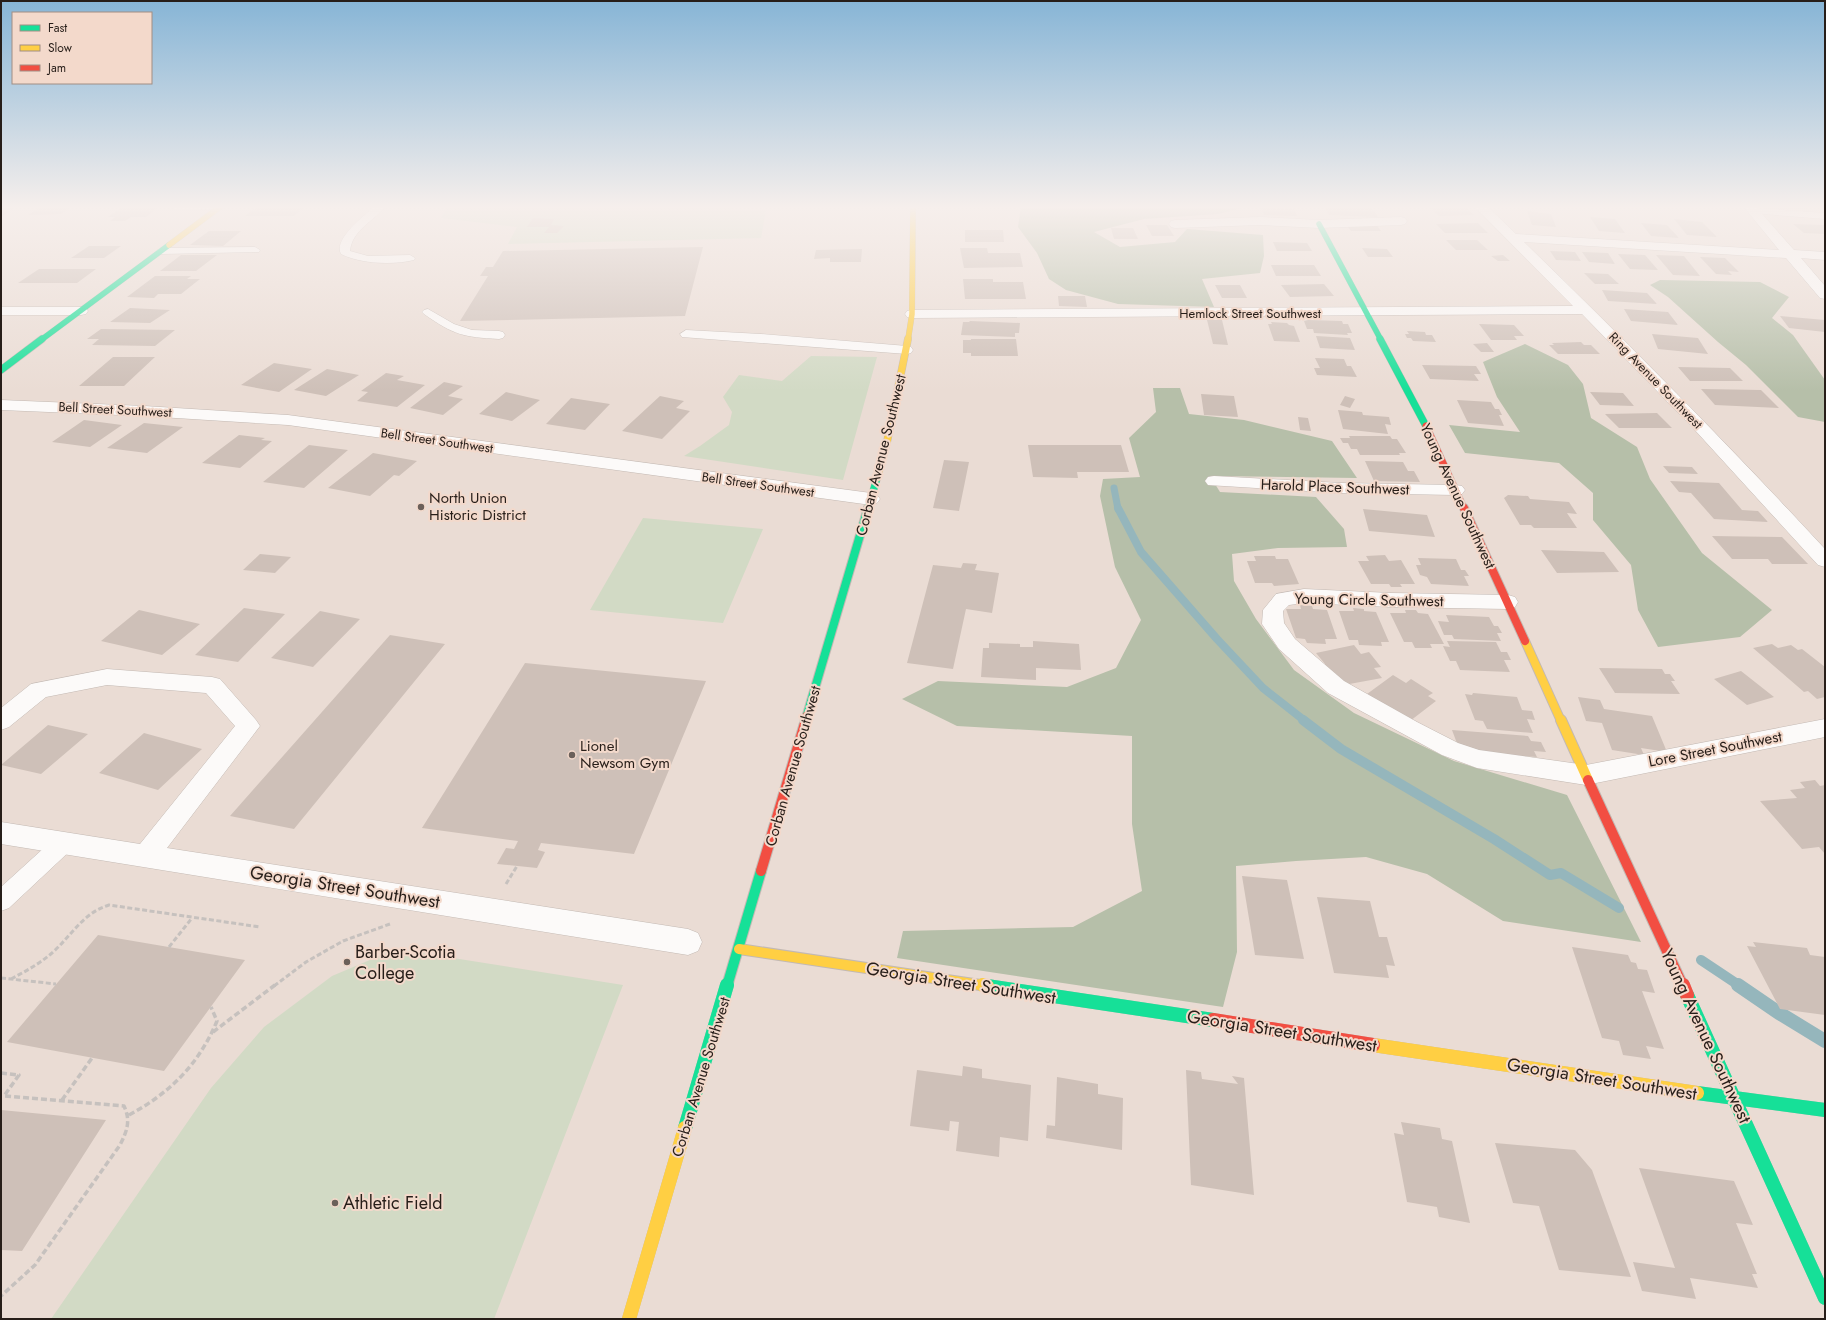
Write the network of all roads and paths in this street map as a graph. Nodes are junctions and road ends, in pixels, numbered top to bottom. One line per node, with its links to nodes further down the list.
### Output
1 (139, 268): 9 (street)
2 (912, 268): 12 (street, Corban Avenue Southwest)
3 (1343, 268): 11 (street, Young Avenue Southwest)
4 (1543, 268): 7 (street, Ring Avenue Southwest)
5 (1802, 268): 6 (street)
6 (1825, 295)
7 (1587, 310): 11 (street, Hemlock Street Southwest); 21 (street, Ring Avenue Southwest)
8 (1, 311): 9 (street)
9 (81, 311): 16 (street)
10 (428, 312): 14 (lane)
11 (1367, 312): 12 (street, Hemlock Street Southwest); 19 (street, Young Avenue Southwest)
12 (912, 314): 15 (street, Corban Avenue Southwest)
13 (686, 334): 15 (lane)
14 (499, 335)
15 (907, 350): 20 (street, Corban Avenue Southwest)
16 (1, 370)
17 (1, 405): 20 (street, Bell Street Southwest)
18 (1214, 481): 19 (street, Harold Place Southwest)
19 (1456, 490): 22 (street, Young Avenue Southwest)
20 (871, 499): 35 (street, Corban Avenue Southwest)
21 (1825, 561)
22 (1508, 602): 25 (street, Young Avenue Southwest); 25 (street, Young Circle Southwest)
23 (1, 721): 28 (street)
24 (1825, 728): 25 (street, Lore Street Southwest)
25 (1596, 773): 43 (street, Young Avenue Southwest)
26 (1, 833): 27 (street, Georgia Street Southwest)
27 (64, 843): 28 (street, Georgia Street Southwest); 29 (lane)
28 (146, 856): 33 (street, Georgia Street Southwest)
29 (1, 902)
30 (192, 918): 32 (path); 34 (path); 37 (path)
31 (397, 921): 40 (path)
32 (260, 927)
33 (688, 942)
34 (169, 947)
35 (739, 949): 43 (street, Georgia Street Southwest); 49 (street, Corban Avenue Southwest)
36 (1, 978): 37 (path)
37 (11, 979): 38 (path)
38 (56, 984)
39 (210, 1007): 40 (path)
40 (213, 1032): 46 (path)
41 (92, 1058): 44 (path)
42 (1, 1073): 44 (path)
43 (1735, 1099): 45 (street, Georgia Street Southwest); 48 (street, Young Avenue Southwest)
44 (62, 1100): 46 (path)
45 (1825, 1110)
46 (129, 1115): 47 (path)
47 (1, 1296)
48 (1825, 1298)
49 (629, 1319)

